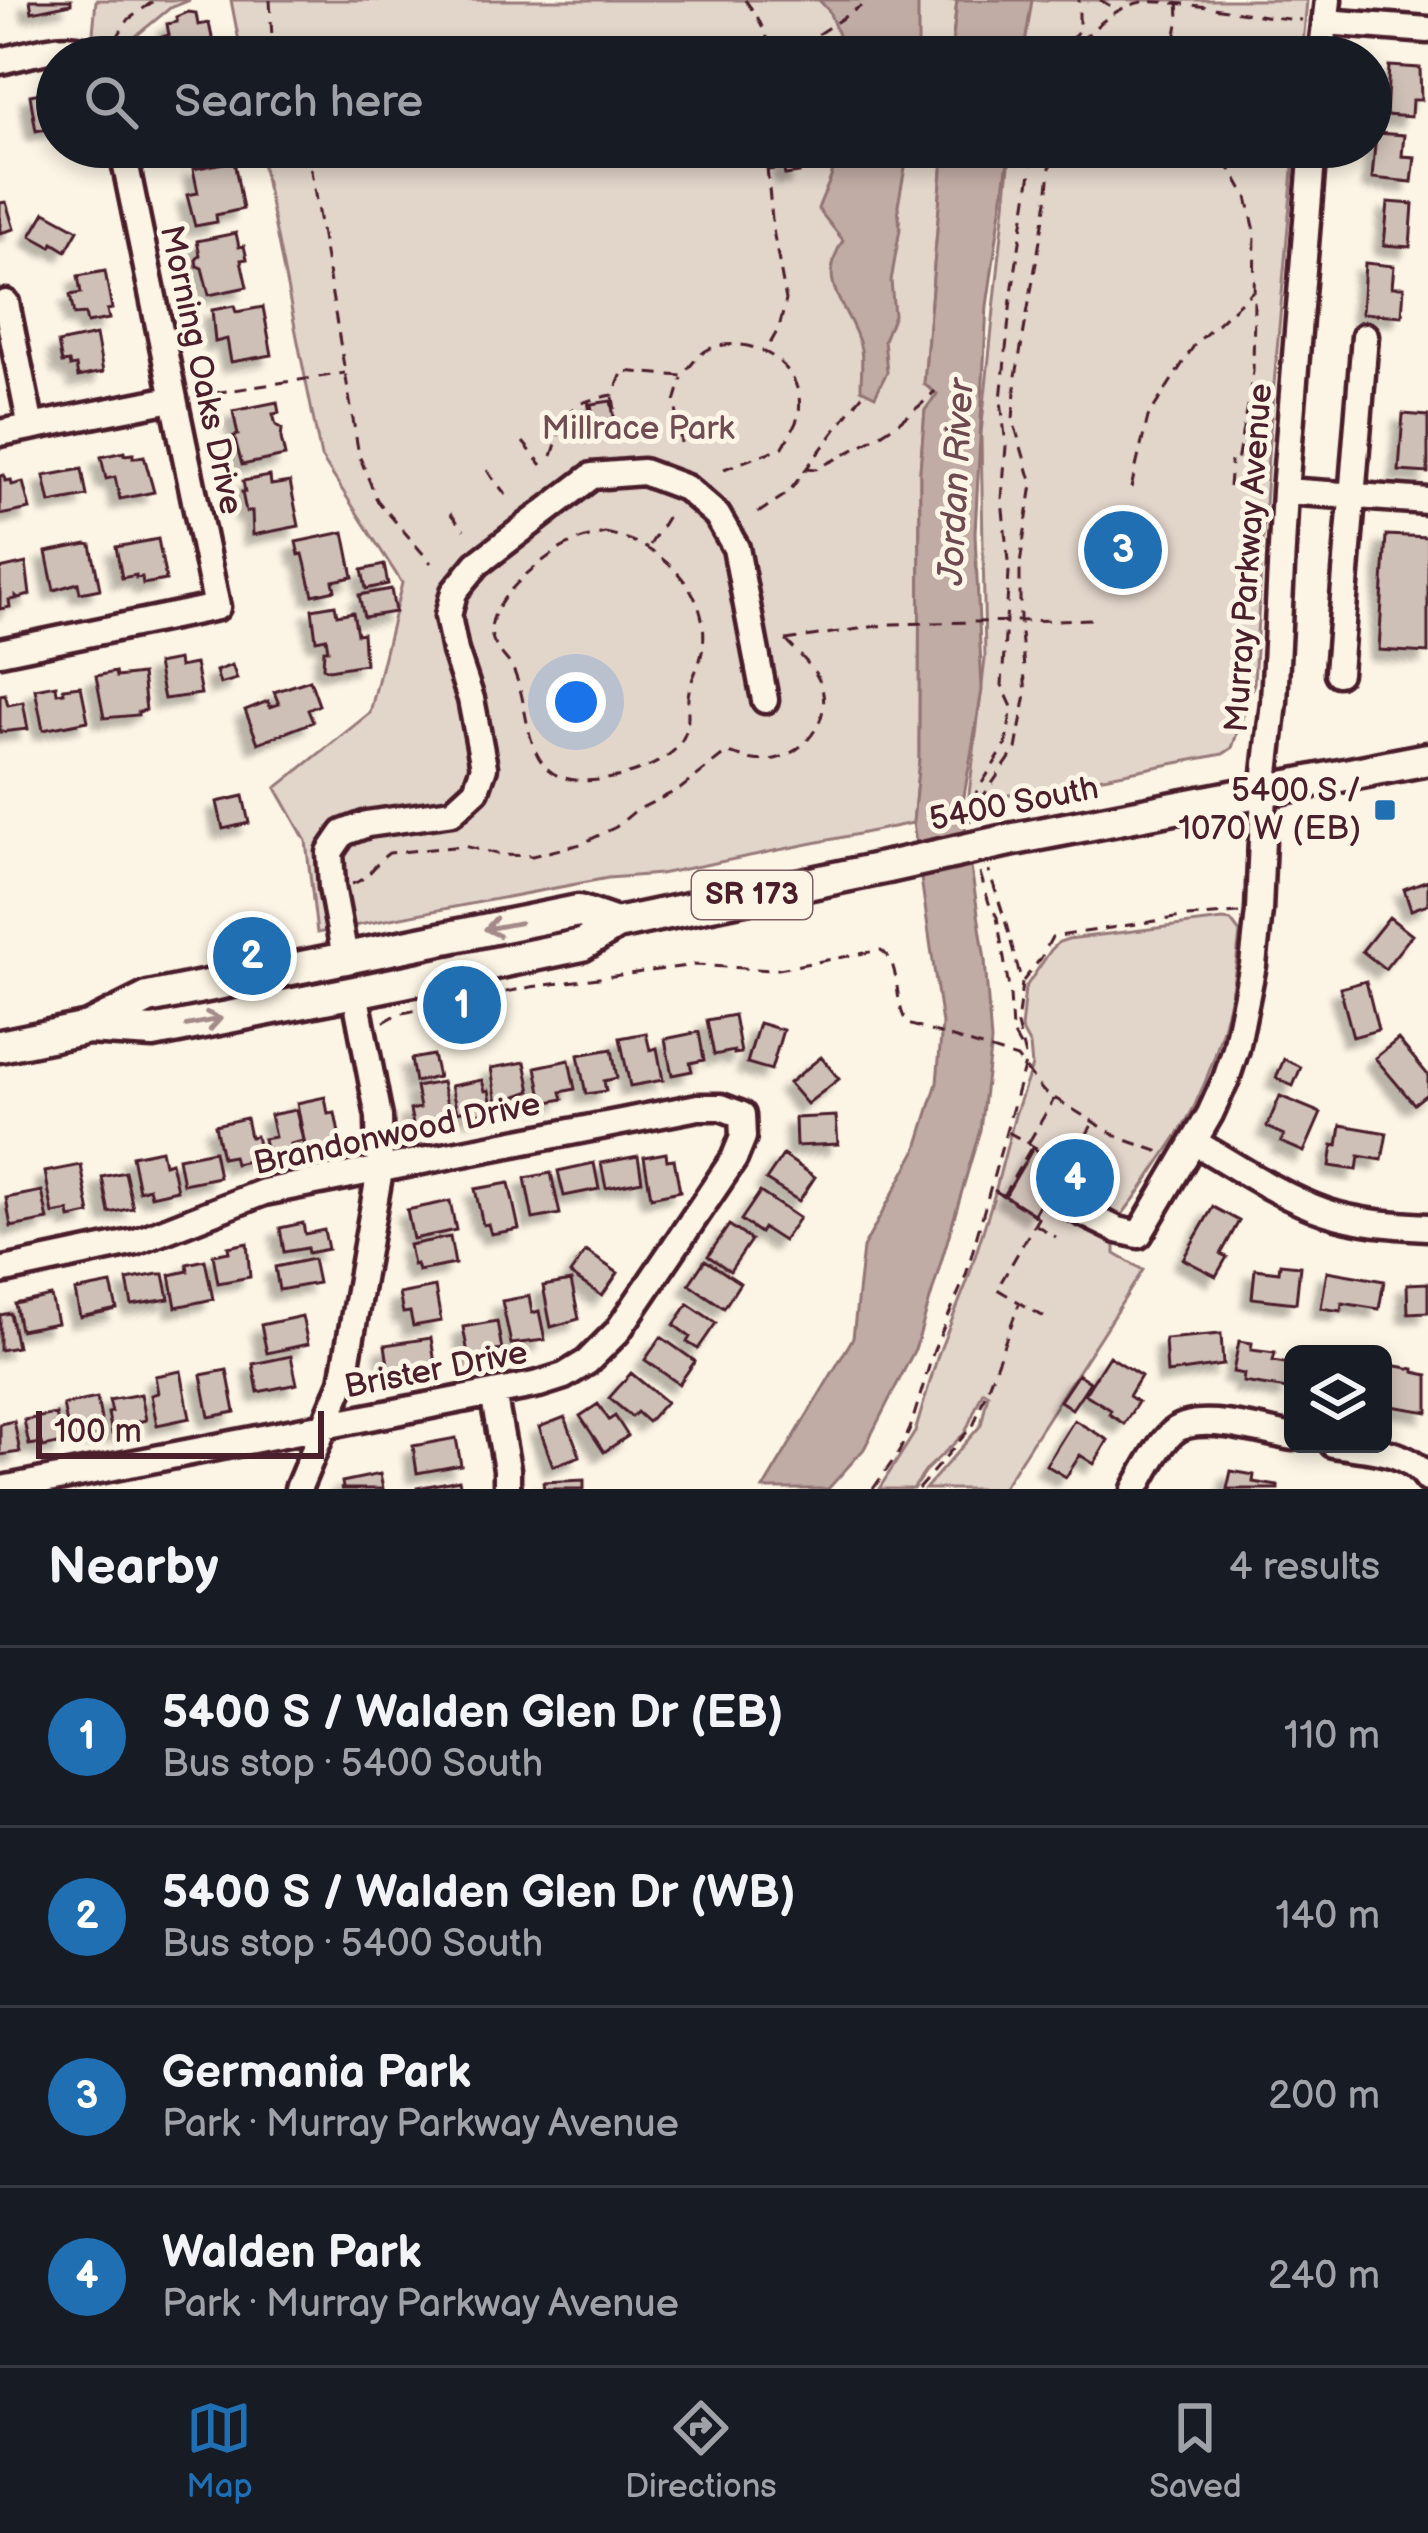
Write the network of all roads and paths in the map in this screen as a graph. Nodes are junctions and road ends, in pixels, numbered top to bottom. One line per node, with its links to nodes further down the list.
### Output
1 (155, 0): 11 (path)
2 (270, 0): 12 (path)
3 (745, 0): 13 (path)
4 (1079, 0): 15 (path)
5 (1100, 0): 8 (path)
6 (1178, 0): 8 (path); 9 (path); 17 (path)
7 (861, 6): 14 (path)
8 (1120, 11): 16 (path)
9 (1326, 11): 10 (street)
10 (1428, 29)
11 (116, 36)
12 (272, 36)
13 (768, 36)
14 (813, 36)
15 (1074, 36)
16 (1086, 36)
17 (1176, 36)
18 (36, 53): 19 (street)
19 (1, 58)
20 (126, 168): 36 (street, Morning Oaks Drive)
21 (311, 168): 31 (path)
22 (783, 168): 26 (path)
23 (1032, 168): 64 (path)
24 (1228, 168): 27 (path)
25 (1311, 168): 53 (street, Murray Parkway Avenue)
26 (766, 170): 30 (path)
27 (1254, 290): 51 (path); 52 (path)
28 (6, 303): 38 (street)
29 (1365, 336): 55 (street)
30 (766, 351): 32 (path); 49 (path)
31 (347, 373): 36 (path); 62 (path)
32 (682, 376): 35 (path); 45 (path)
33 (865, 391): 48 (path)
34 (935, 392): 48 (path)
35 (613, 395): 37 (path); 41 (path)
36 (172, 399): 38 (street); 65 (street, Morning Oaks Drive)
37 (588, 400): 43 (path); 46 (path)
38 (31, 427): 40 (street)
39 (605, 429): 42 (path)
40 (0, 433)
41 (620, 436)
42 (607, 437)
43 (594, 440)
44 (523, 442): 47 (path)
45 (681, 443)
46 (552, 457)
47 (542, 465)
48 (806, 468): 59 (path)
49 (724, 469)
50 (487, 470): 54 (path)
51 (1228, 487)
52 (1131, 488)
53 (1285, 490): 55 (street); 69 (street, Murray Parkway Avenue)
54 (506, 495)
55 (1353, 496): 56 (street); 66 (street)
56 (1428, 501)
57 (671, 511): 61 (path)
58 (451, 513): 60 (path)
59 (758, 513)
60 (464, 530)
61 (648, 548): 61 (path)
62 (430, 563)
63 (1095, 619): 64 (path)
64 (1005, 621): 70 (path); 72 (path)
65 (0, 652)
66 (1338, 673)
67 (765, 700): 72 (street)
68 (1428, 759): 69 (main road, 5400 South / SR 173)
69 (1264, 791): 73 (street, Murray Parkway Avenue); 74 (main road, 5400 South / SR 173, bridge)
70 (972, 833)
71 (980, 871): 81 (path)
72 (332, 887): 75 (street)
73 (1259, 911): 76 (path); 87 (street, Murray Parkway Avenue)
74 (616, 924): 75 (main road, 5400 South / SR 173, one-way to 75); 77 (main road, 5400 South / SR 173)
75 (345, 957): 79 (main road, 5400 South / SR 173)
76 (1022, 983)
77 (355, 992): 79 (main road, 5400 South / SR 173, one-way to 77); 92 (street)
78 (383, 1022): 82 (path)
79 (88, 1028): 80 (main road, 5400 South / SR 173)
80 (0, 1046)
81 (1025, 1055)
82 (1054, 1098): 84 (path); 89 (path)
83 (742, 1115): 92 (street, Brandonwood Drive); 102 (street, Brister Drive)
84 (1094, 1122): 86 (path); 91 (path)
85 (1006, 1131): 89 (path)
86 (1117, 1136): 88 (path); 90 (path)
87 (1193, 1142): 95 (street, Murray Parkway Avenue); 97 (street)
88 (1112, 1144)
89 (1030, 1145): 91 (path); 94 (path)
90 (1164, 1153)
91 (1069, 1166): 96 (path)
92 (380, 1170): 99 (street, Brandonwood Drive); 103 (street)
93 (991, 1189): 94 (path)
94 (1003, 1196): 96 (path)
95 (1073, 1208)
96 (1037, 1221): 98 (path); 100 (path)
97 (1428, 1227)
98 (1056, 1238)
99 (0, 1271)
100 (1020, 1303): 101 (path); 110 (path)
101 (1044, 1317)
102 (493, 1393): 103 (street, Brister Drive); 109 (street)
103 (326, 1426): 107 (street, Brister Drive); 108 (street)
104 (1284, 1435): 111 (street)
105 (1383, 1453): 106 (street)
106 (1428, 1479)
107 (2, 1489)
108 (298, 1489)
109 (507, 1489)
110 (918, 1489)
111 (1135, 1489)

